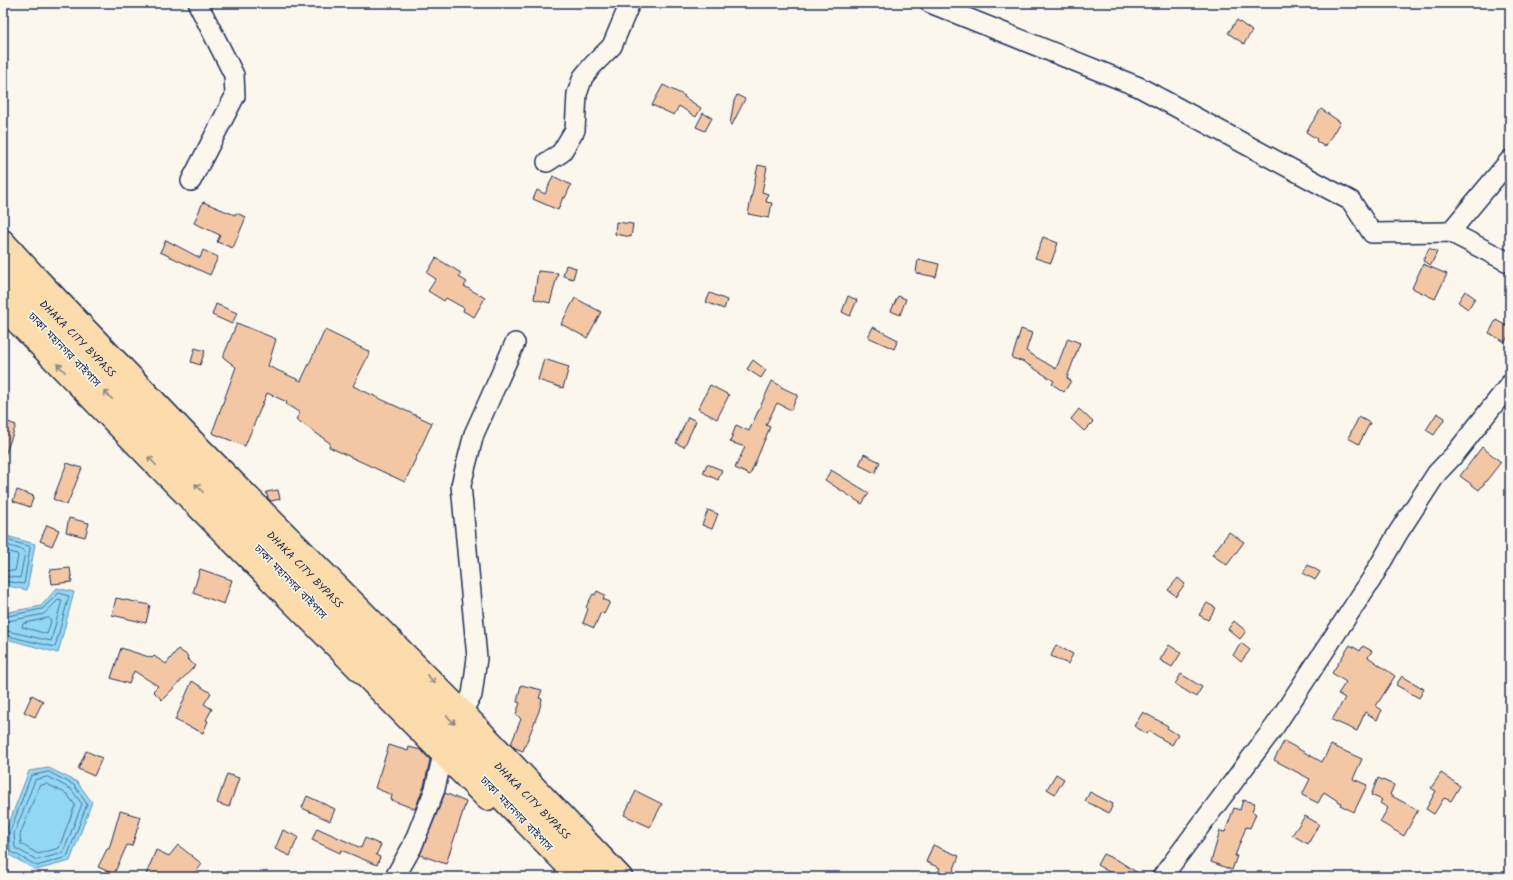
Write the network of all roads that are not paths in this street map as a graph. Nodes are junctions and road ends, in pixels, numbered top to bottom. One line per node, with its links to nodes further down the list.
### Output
1 (201, 3): 6 (street)
2 (630, 3): 5 (street)
3 (930, 3): 7 (street)
4 (1510, 160): 7 (street)
5 (547, 162)
6 (191, 180)
7 (1450, 232): 10 (street)
8 (3, 241): 15 (main road, one-way to 15)
9 (3, 262): 20 (main road, DHAKA CITY BYPASS, one-way to 20)
10 (1510, 263)
11 (3, 286): 19 (main road, ঢাকা মহানগর বাইপাস, one-way to 11)
12 (3, 308): 16 (main road, one-way to 12)
13 (515, 343): 15 (street)
14 (1510, 384): 22 (street)
15 (462, 711): 21 (main road)
16 (443, 754): 17 (street); 18 (main road)
17 (395, 877)
18 (563, 877)
19 (578, 877)
20 (606, 877)
21 (621, 877)
22 (1162, 877)

